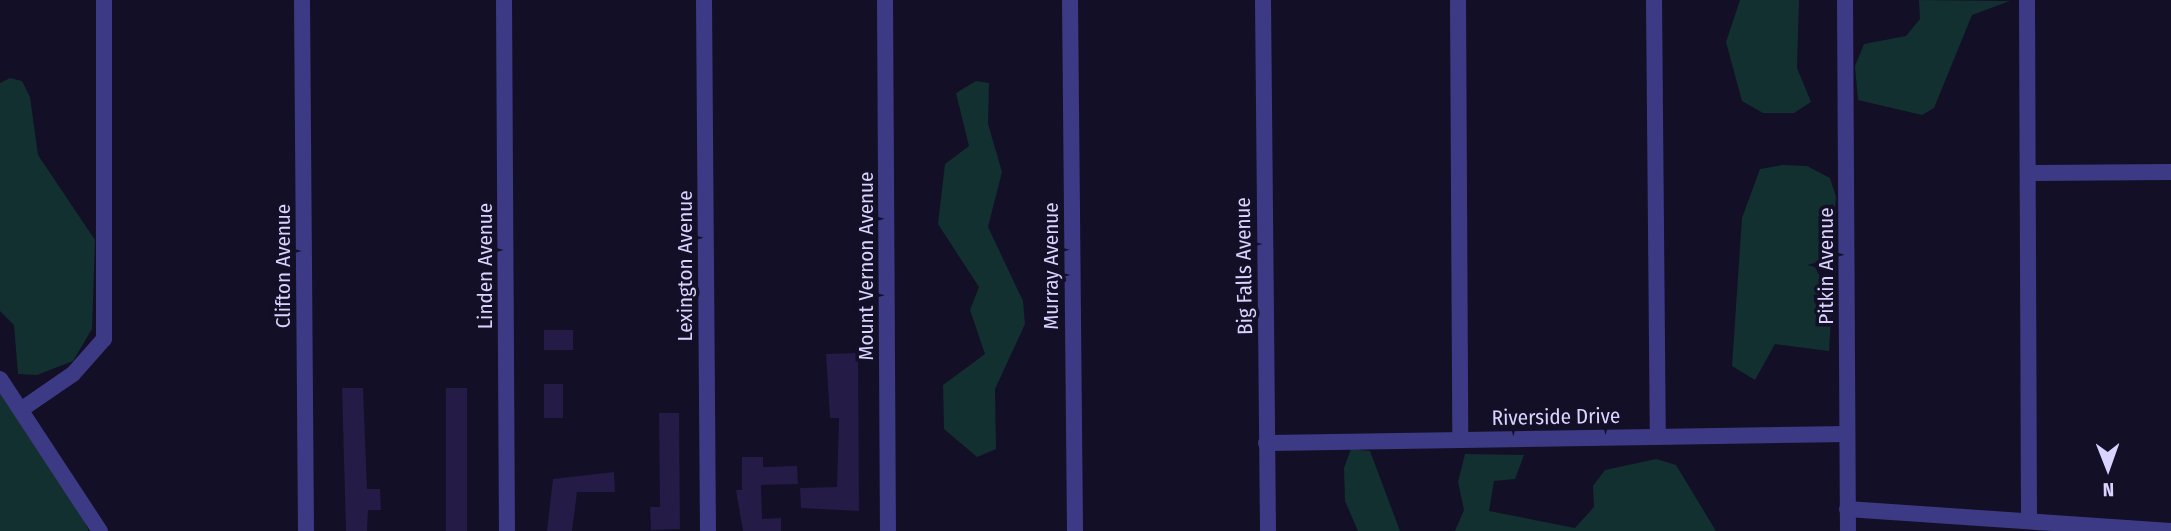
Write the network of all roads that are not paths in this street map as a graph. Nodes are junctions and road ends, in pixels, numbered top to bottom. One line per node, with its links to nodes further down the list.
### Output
1 (104, 0): 15 (street)
2 (302, 0): 23 (street, Clifton Avenue)
3 (504, 0): 24 (street, Linden Avenue)
4 (704, 0): 25 (street, Lexington Avenue)
5 (885, 0): 26 (street, Mount Vernon Avenue)
6 (1070, 0): 27 (street, Murray Avenue)
7 (1263, 0): 19 (street, Big Falls Avenue)
8 (1458, 0): 18 (street)
9 (1654, 0): 17 (street)
10 (1845, 0): 16 (street, Pitkin Avenue)
11 (2027, 0): 13 (street)
12 (2171, 172): 13 (street)
13 (2028, 173): 21 (street)
14 (0, 379): 15 (street)
15 (22, 409): 22 (street)
16 (1847, 434): 17 (street, Riverside Drive); 20 (street, Pitkin Avenue)
17 (1658, 437): 18 (street, Riverside Drive)
18 (1460, 439): 19 (street, Riverside Drive)
19 (1266, 443): 28 (street, Big Falls Avenue)
20 (1847, 509): 21 (street); 29 (street, Pitkin Avenue)
21 (2029, 520): 30 (street)
22 (100, 531)
23 (306, 531)
24 (507, 531)
25 (708, 531)
26 (888, 531)
27 (1075, 531)
28 (1268, 531)
29 (1847, 531)
30 (2171, 531)

